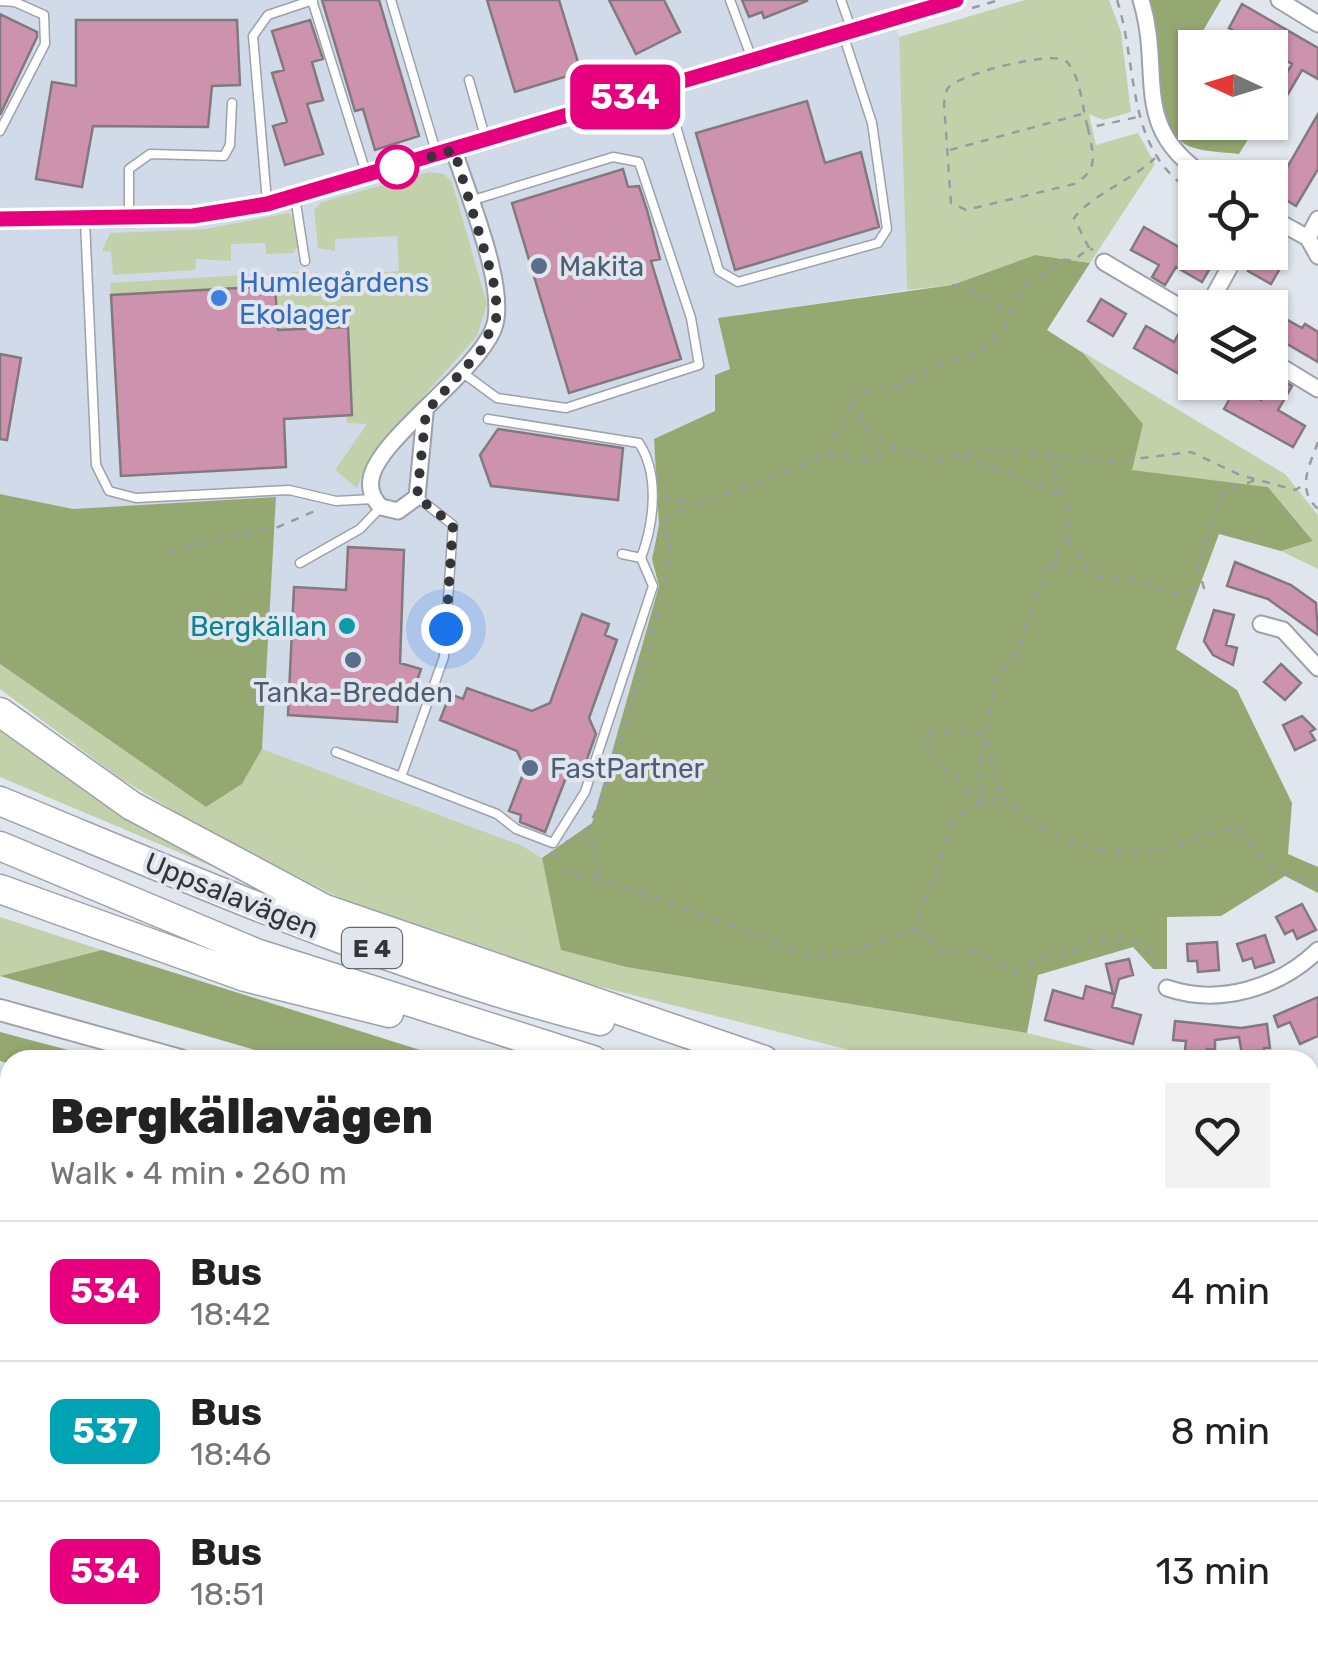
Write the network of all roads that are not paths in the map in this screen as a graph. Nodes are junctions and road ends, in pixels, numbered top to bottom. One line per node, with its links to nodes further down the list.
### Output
1 (312, 0): 20 (lane); 23 (lane)
2 (391, 0): 18 (lane)
3 (730, 0): 11 (lane)
4 (841, 0): 10 (lane)
5 (956, 0): 10 (street)
6 (1141, 0): 19 (street)
7 (1278, 0): 9 (street)
8 (0, 1): 15 (lane)
9 (1318, 24)
10 (848, 32): 11 (street); 13 (lane)
11 (752, 59): 13 (street)
12 (469, 80): 16 (lane)
13 (664, 86): 16 (street)
14 (232, 103): 25 (lane)
15 (0, 131)
16 (486, 140): 17 (street)
17 (454, 150): 18 (street); 22 (street)
18 (437, 155): 20 (street)
19 (1181, 160)
20 (367, 176): 21 (street)
21 (295, 197): 23 (street); 31 (lane)
22 (470, 201): 35 (street); 35 (lane)
23 (267, 204): 25 (street)
24 (0, 219): 27 (street)
25 (129, 219): 27 (street)
26 (1318, 219): 29 (street)
27 (85, 221): 40 (lane)
28 (1288, 227): 29 (street)
29 (1308, 238): 30 (street)
30 (1318, 256)
31 (305, 261)
32 (1104, 262): 33 (street)
33 (1178, 306)
34 (1288, 371): 36 (street)
35 (461, 372): 37 (street)
36 (1318, 389)
37 (426, 412): 39 (street); 40 (street)
38 (488, 419): 42 (lane)
39 (417, 497): 40 (street); 48 (lane)
40 (377, 503): 43 (lane)
41 (622, 554): 42 (lane)
42 (640, 558): 48 (lane)
43 (300, 563)
44 (1261, 624): 45 (street)
45 (1318, 668)
46 (0, 712): 59 (highway)
47 (336, 752): 48 (lane)
48 (402, 777)
49 (0, 801): 58 (highway, Uppsalavägen / E 4)
50 (0, 846): 57 (highway, Uppsalavägen / E 4)
51 (0, 889): 56 (highway)
52 (1318, 950): 53 (street)
53 (1167, 988)
54 (0, 1010): 55 (main road)
55 (144, 1050)
56 (541, 1050)
57 (562, 1050)
58 (719, 1050)
59 (731, 1050)

